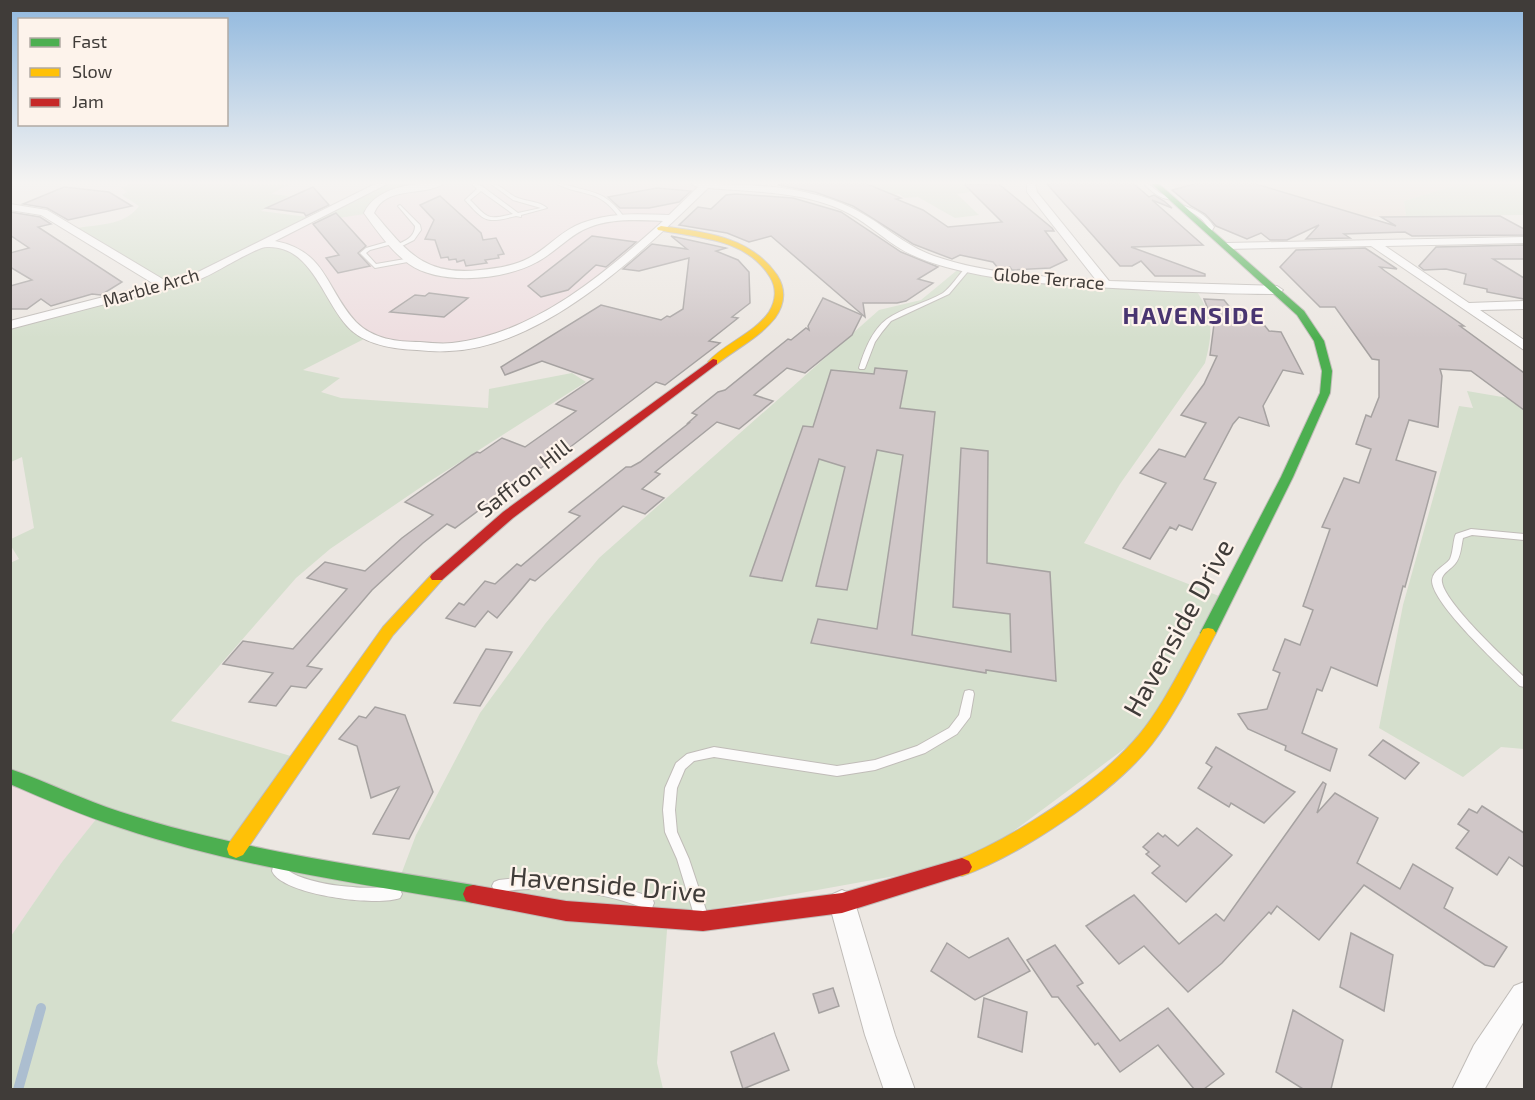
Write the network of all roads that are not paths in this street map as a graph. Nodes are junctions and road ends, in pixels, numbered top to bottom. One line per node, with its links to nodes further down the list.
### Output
1 (82, 235): 19 (street)
2 (280, 235): 12 (street, Marble Arch)
3 (388, 235): 14 (street)
4 (414, 235): 14 (lane)
5 (570, 235): 16 (street)
6 (653, 235): 12 (street)
7 (705, 235): 30 (street, Saffron Hill)
8 (887, 235): 17 (street, Globe Terrace)
9 (1066, 235): 18 (street)
10 (1214, 235): 15 (street, Havenside Drive)
11 (1524, 240): 13 (street)
12 (265, 243): 19 (street, Marble Arch)
13 (1372, 243): 15 (street); 22 (street)
14 (396, 244): 16 (street); 16 (lane)
15 (1227, 246): 20 (street, Havenside Drive)
16 (411, 260)
17 (967, 269): 18 (street, Globe Terrace); 25 (lane)
18 (1105, 284): 20 (street, Globe Terrace)
19 (165, 286): 23 (street, Marble Arch)
20 (1277, 290): 34 (street, Havenside Drive)
21 (1524, 305): 22 (street)
22 (1467, 307): 24 (street)
23 (10, 325)
24 (1524, 346)
25 (862, 368)
26 (1524, 537): 27 (lane)
27 (1524, 683)
28 (969, 694): 36 (lane)
29 (10, 776): 30 (street, Havenside Drive)
30 (236, 849): 31 (street, Havenside Drive)
31 (266, 855): 32 (street, Havenside Drive); 32 (lane)
32 (417, 885): 33 (street, Havenside Drive)
33 (468, 894): 35 (street, Havenside Drive); 35 (lane)
34 (842, 903): 36 (street, Havenside Drive); 38 (street)
35 (666, 918): 36 (street, Havenside Drive)
36 (702, 921)
37 (1524, 996): 39 (street)
38 (900, 1089)
39 (1467, 1089)

